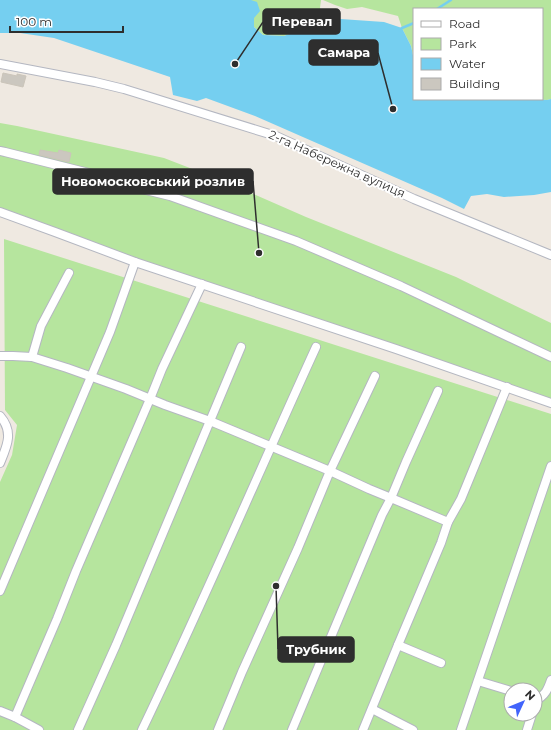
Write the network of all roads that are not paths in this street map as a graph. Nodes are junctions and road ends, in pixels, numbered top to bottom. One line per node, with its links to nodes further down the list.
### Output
1 (0, 64): 4 (street, 2-га Набережна вулиця)
2 (0, 151): 12 (street)
3 (0, 212): 5 (street)
4 (551, 255)
5 (135, 262): 7 (street); 14 (street)
6 (69, 273): 11 (street)
7 (202, 284): 15 (street); 17 (street)
8 (241, 347): 20 (street)
9 (316, 347): 21 (street)
10 (0, 356): 11 (street)
11 (32, 357): 14 (street)
12 (551, 357)
13 (375, 376): 24 (street)
14 (91, 377): 17 (street); 27 (street)
15 (507, 388): 18 (street); 26 (street)
16 (438, 391): 25 (street)
17 (150, 399): 20 (street); 36 (street)
18 (551, 403)
19 (0, 416): 22 (street)
20 (210, 421): 21 (street); 38 (street)
21 (270, 446): 24 (street); 39 (street)
22 (0, 463)
23 (551, 466): 31 (street)
24 (330, 471): 25 (street); 40 (street)
25 (392, 498): 26 (street); 41 (street)
26 (448, 522): 28 (street)
27 (0, 591)
28 (398, 644): 29 (street); 34 (street)
29 (441, 663)
30 (551, 680): 33 (street)
31 (478, 681): 32 (street); 44 (street)
32 (503, 689)
33 (543, 695)
34 (372, 709): 42 (street); 43 (street)
35 (0, 711): 36 (street)
36 (15, 717): 37 (street)
37 (39, 730)
38 (78, 730)
39 (142, 730)
40 (218, 730)
41 (292, 730)
42 (363, 730)
43 (414, 730)
44 (462, 730)

